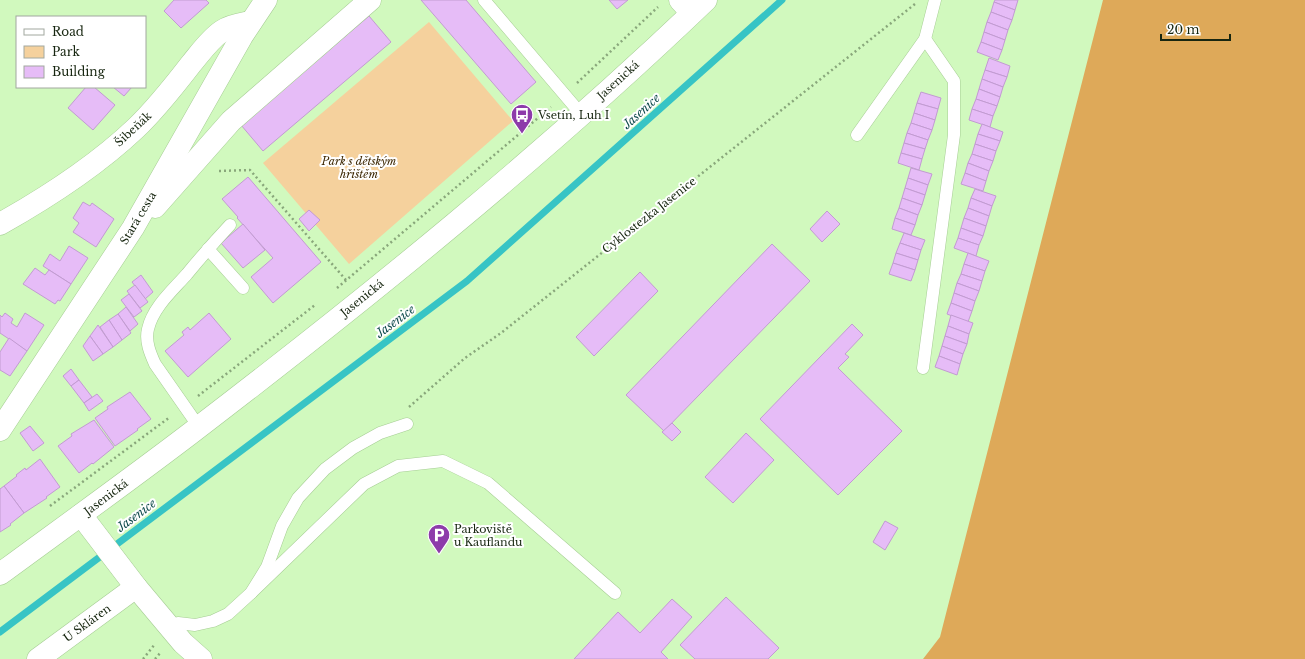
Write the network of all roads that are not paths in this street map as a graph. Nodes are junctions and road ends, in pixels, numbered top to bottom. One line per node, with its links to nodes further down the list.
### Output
1 (266, 0): 6 (street, Stará cesta)
2 (370, 0): 10 (street)
3 (484, 0): 8 (lane)
4 (935, 0): 7 (lane)
5 (685, 4): 8 (street, Jasenická)
6 (251, 22): 10 (street, Stará cesta); 11 (street, Šibeňák)
7 (925, 39): 9 (lane); 15 (lane)
8 (581, 114): 17 (street, Jasenická)
9 (857, 135)
10 (141, 213): 18 (street, Stará cesta)
11 (0, 224)
12 (230, 225): 13 (lane)
13 (208, 249): 14 (lane); 17 (lane)
14 (243, 288)
15 (923, 368)
16 (407, 424): 22 (lane)
17 (199, 427): 19 (street, Jasenická)
18 (0, 430)
19 (81, 515): 20 (street, Jasenická); 21 (street)
20 (0, 574)
21 (131, 579): 24 (street); 25 (street, U Skláren)
22 (251, 593): 23 (lane); 24 (lane)
23 (615, 593)
24 (170, 627): 26 (street)
25 (38, 659)
26 (201, 659)

